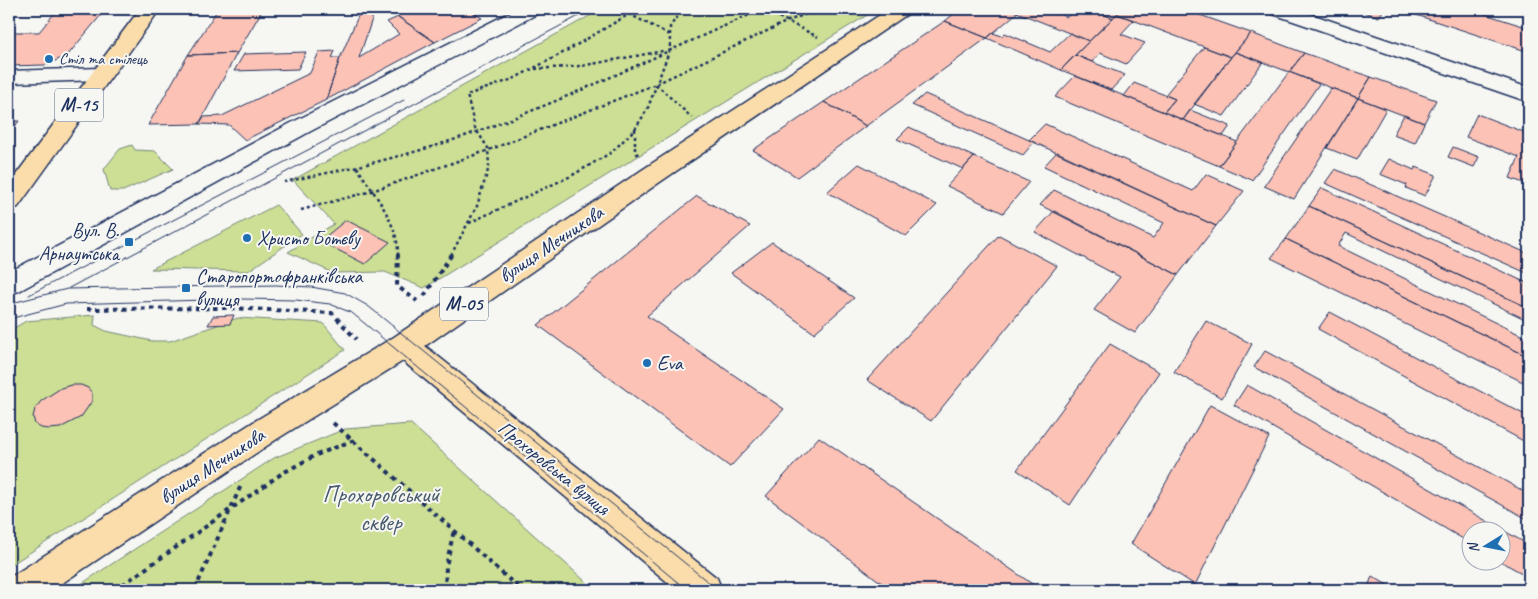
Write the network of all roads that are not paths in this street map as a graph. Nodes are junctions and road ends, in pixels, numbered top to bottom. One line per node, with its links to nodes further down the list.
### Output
1 (150, 9): 5 (main road, М-15)
2 (532, 9): 9 (main road)
3 (902, 9): 10 (main road, вулиця Мечникова / М-05)
4 (1278, 9): 7 (main road)
5 (101, 74): 6 (main road); 8 (main road, М-15)
6 (9, 77)
7 (1529, 96)
8 (9, 202)
9 (9, 284)
10 (404, 345): 11 (main road, вулиця Мечникова / М-05); 12 (main road, Прохоровська вулиця)
11 (21, 590)
12 (704, 590)

